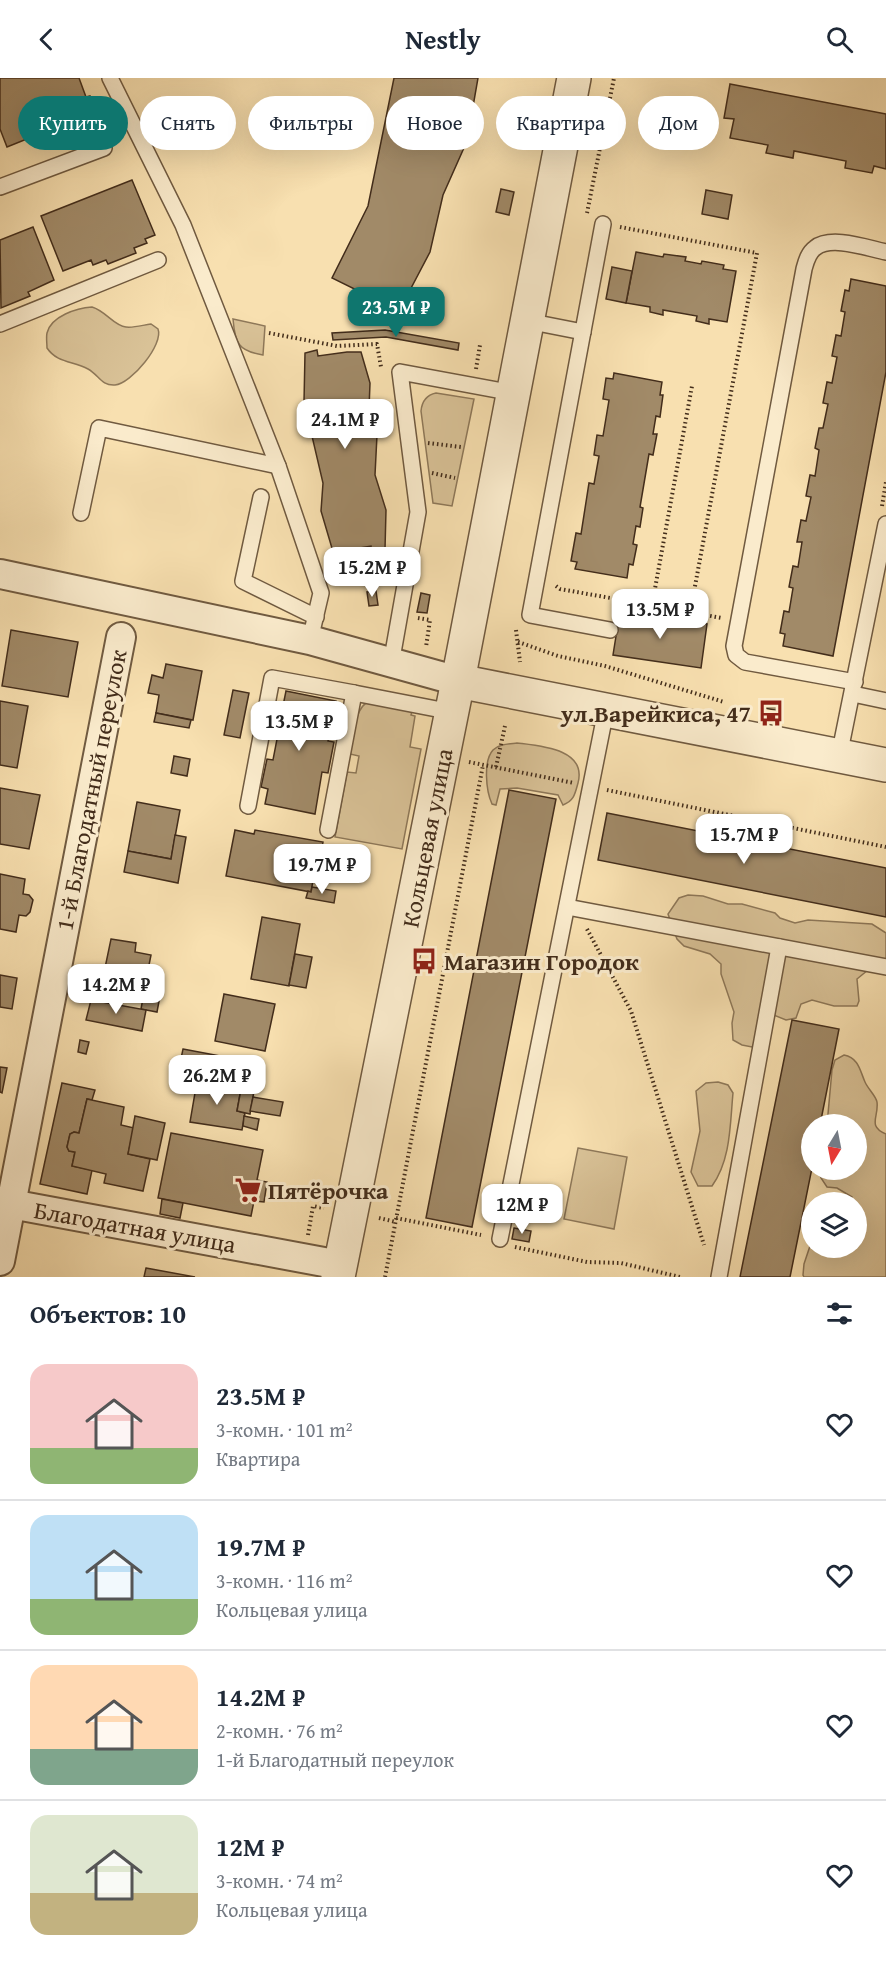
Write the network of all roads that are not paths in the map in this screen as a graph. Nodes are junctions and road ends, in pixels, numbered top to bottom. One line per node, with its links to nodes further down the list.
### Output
1 (110, 78): 12 (lane)
2 (574, 78): 8 (street, Кольцевая улица)
3 (99, 150): 4 (lane)
4 (0, 187)
5 (608, 225): 10 (lane)
6 (886, 252): 21 (lane)
7 (158, 260): 9 (lane)
8 (527, 321): 10 (lane); 11 (street, Кольцевая улица)
9 (0, 324)
10 (583, 332): 18 (lane)
11 (513, 393): 20 (lane); 23 (street, Кольцевая улица)
12 (278, 466): 14 (lane); 17 (lane)
13 (261, 497): 17 (lane)
14 (81, 513)
15 (886, 524): 21 (lane)
16 (0, 574): 17 (street)
17 (313, 628): 20 (street)
18 (610, 630)
19 (121, 637): 33 (street, 1-й Благодатный переулок)
20 (392, 664): 23 (street)
21 (854, 688): 24 (lane); 26 (lane)
22 (354, 693): 23 (lane); 28 (lane); 29 (lane)
23 (455, 697): 25 (street); 36 (street, Кольцевая улица)
24 (886, 701)
25 (606, 710): 26 (street); 30 (lane)
26 (839, 756): 27 (street)
27 (886, 765)
28 (248, 806)
29 (328, 830)
30 (572, 908): 31 (lane); 34 (lane)
31 (779, 947): 32 (lane); 37 (lane)
32 (886, 967)
33 (6, 1203): 35 (street, 1-й Благодатный переулок); 36 (street, Благодатная улица)
34 (500, 1239)
35 (0, 1261)
36 (339, 1271)
37 (719, 1277)

